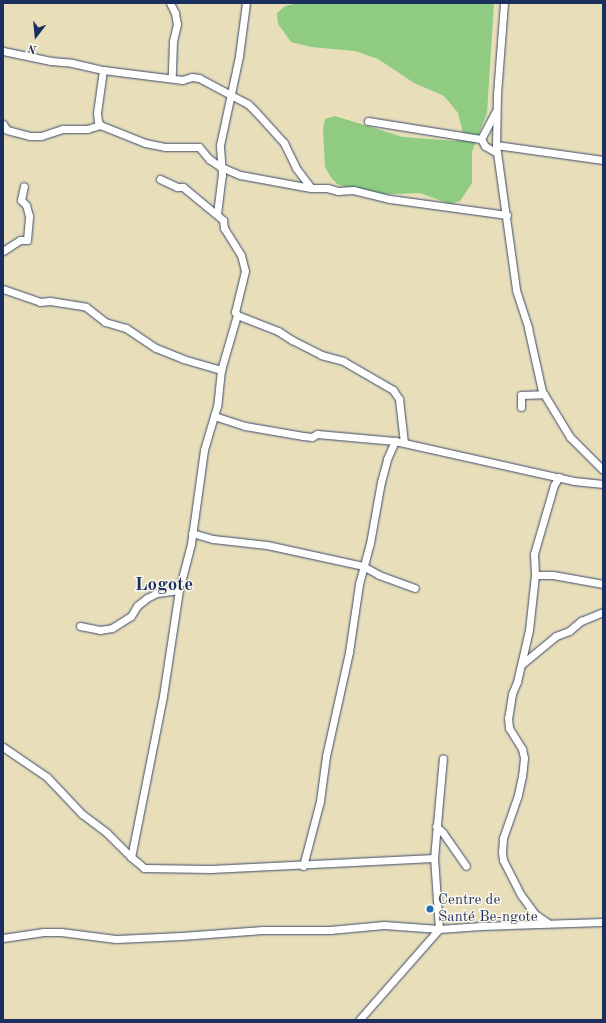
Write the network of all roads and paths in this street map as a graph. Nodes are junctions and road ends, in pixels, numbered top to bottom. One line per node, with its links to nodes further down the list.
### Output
1 (170, 3): 6 (street)
2 (246, 3): 7 (street)
3 (504, 3): 8 (street)
4 (3, 51): 5 (street)
5 (103, 70): 6 (street); 11 (street)
6 (172, 78): 7 (street)
7 (231, 94): 16 (street); 19 (street)
8 (496, 112): 12 (street); 13 (street)
9 (368, 121): 12 (street)
10 (3, 124): 11 (street)
11 (100, 125): 16 (street)
12 (481, 139): 14 (street)
13 (496, 145): 14 (street); 15 (street)
14 (497, 153): 21 (street)
15 (603, 160)
16 (221, 167): 19 (street); 20 (street)
17 (160, 179): 20 (street)
18 (24, 186): 22 (street)
19 (311, 188): 21 (street)
20 (218, 214): 24 (street)
21 (507, 215): 26 (street)
22 (3, 251)
23 (3, 289): 25 (street)
24 (237, 315): 25 (street); 30 (street)
25 (221, 370): 28 (street)
26 (544, 394): 27 (street); 31 (street)
27 (521, 407)
28 (214, 416): 29 (street); 34 (street)
29 (395, 441): 30 (street); 35 (street)
30 (404, 443): 32 (street)
31 (603, 470)
32 (559, 477): 33 (street); 36 (street)
33 (603, 484)
34 (192, 533): 35 (street); 39 (street)
35 (363, 566): 38 (street); 48 (street)
36 (535, 575): 37 (street); 42 (street)
37 (603, 584)
38 (415, 588)
39 (179, 590): 41 (street); 46 (street)
40 (603, 612): 42 (street)
41 (80, 626)
42 (522, 664): 51 (street)
43 (3, 747): 46 (street)
44 (443, 758): 45 (street)
45 (436, 826): 47 (street); 49 (street)
46 (131, 857): 48 (street)
47 (434, 858): 48 (street); 52 (street)
48 (303, 866)
49 (466, 866)
50 (603, 922): 51 (street)
51 (548, 923): 52 (street)
52 (439, 929): 53 (street); 54 (street)
53 (3, 938)
54 (359, 1020)

